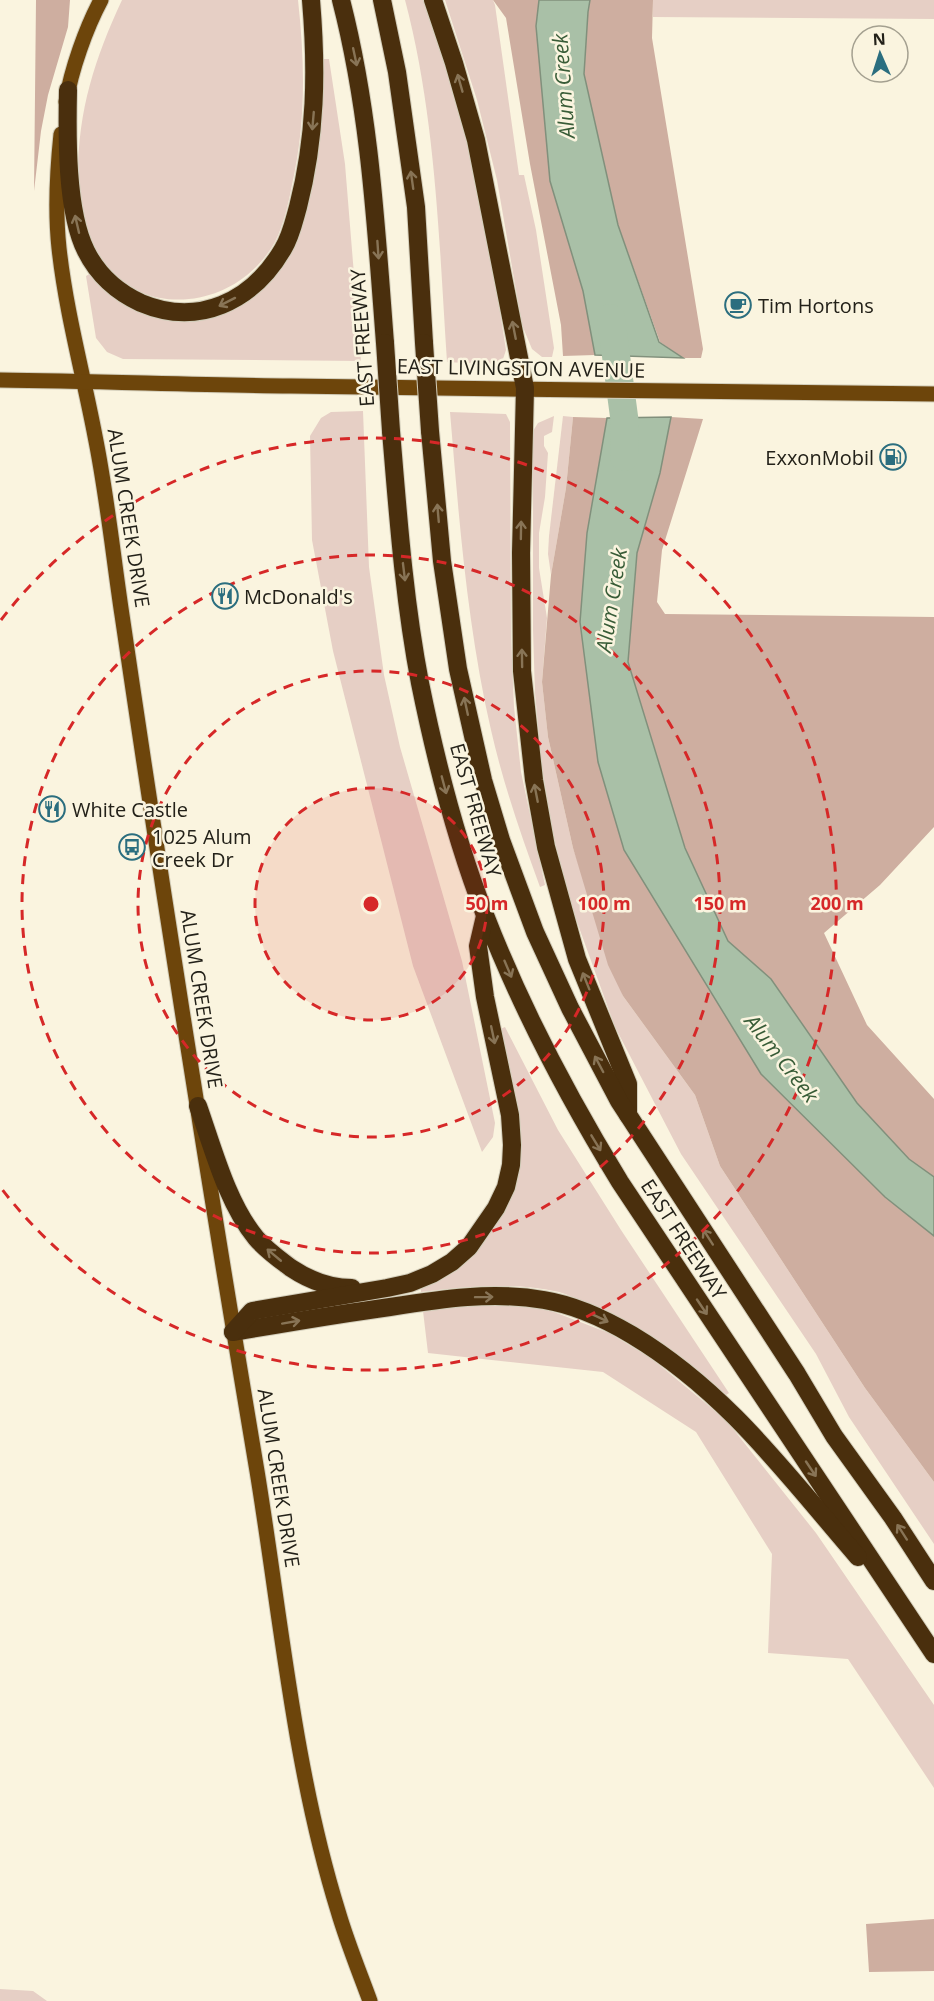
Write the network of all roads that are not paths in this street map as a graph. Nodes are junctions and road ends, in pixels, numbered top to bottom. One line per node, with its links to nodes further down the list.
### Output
1 (101, 0): 6 (main road, ALUM CREEK DRIVE)
2 (311, 0): 6 (highway, one-way to 6)
3 (341, 0): 11 (highway, EAST FREEWAY, one-way to 11, bridge)
4 (382, 0): 13 (highway, EAST FREEWAY, one-way to 4, bridge)
5 (433, 0): 9 (highway, one-way to 5)
6 (68, 90): 8 (main road, ALUM CREEK DRIVE)
7 (0, 380): 8 (main road, EAST LIVINGSTON AVENUE)
8 (84, 381): 9 (main road, EAST LIVINGSTON AVENUE); 12 (main road, ALUM CREEK DRIVE)
9 (525, 388): 10 (main road, EAST LIVINGSTON AVENUE); 13 (highway, one-way to 9)
10 (934, 394)
11 (485, 916): 14 (highway, one-way to 14); 17 (highway, EAST FREEWAY, one-way to 17)
12 (198, 1106): 14 (highway, one-way to 12); 15 (main road, ALUM CREEK DRIVE)
13 (628, 1115): 16 (highway, EAST FREEWAY, one-way to 13)
14 (387, 1288): 15 (highway)
15 (233, 1332): 17 (highway, one-way to 17); 19 (main road, ALUM CREEK DRIVE)
16 (934, 1581)
17 (908, 1616): 18 (highway, EAST FREEWAY)
18 (934, 1654)
19 (370, 2001)

